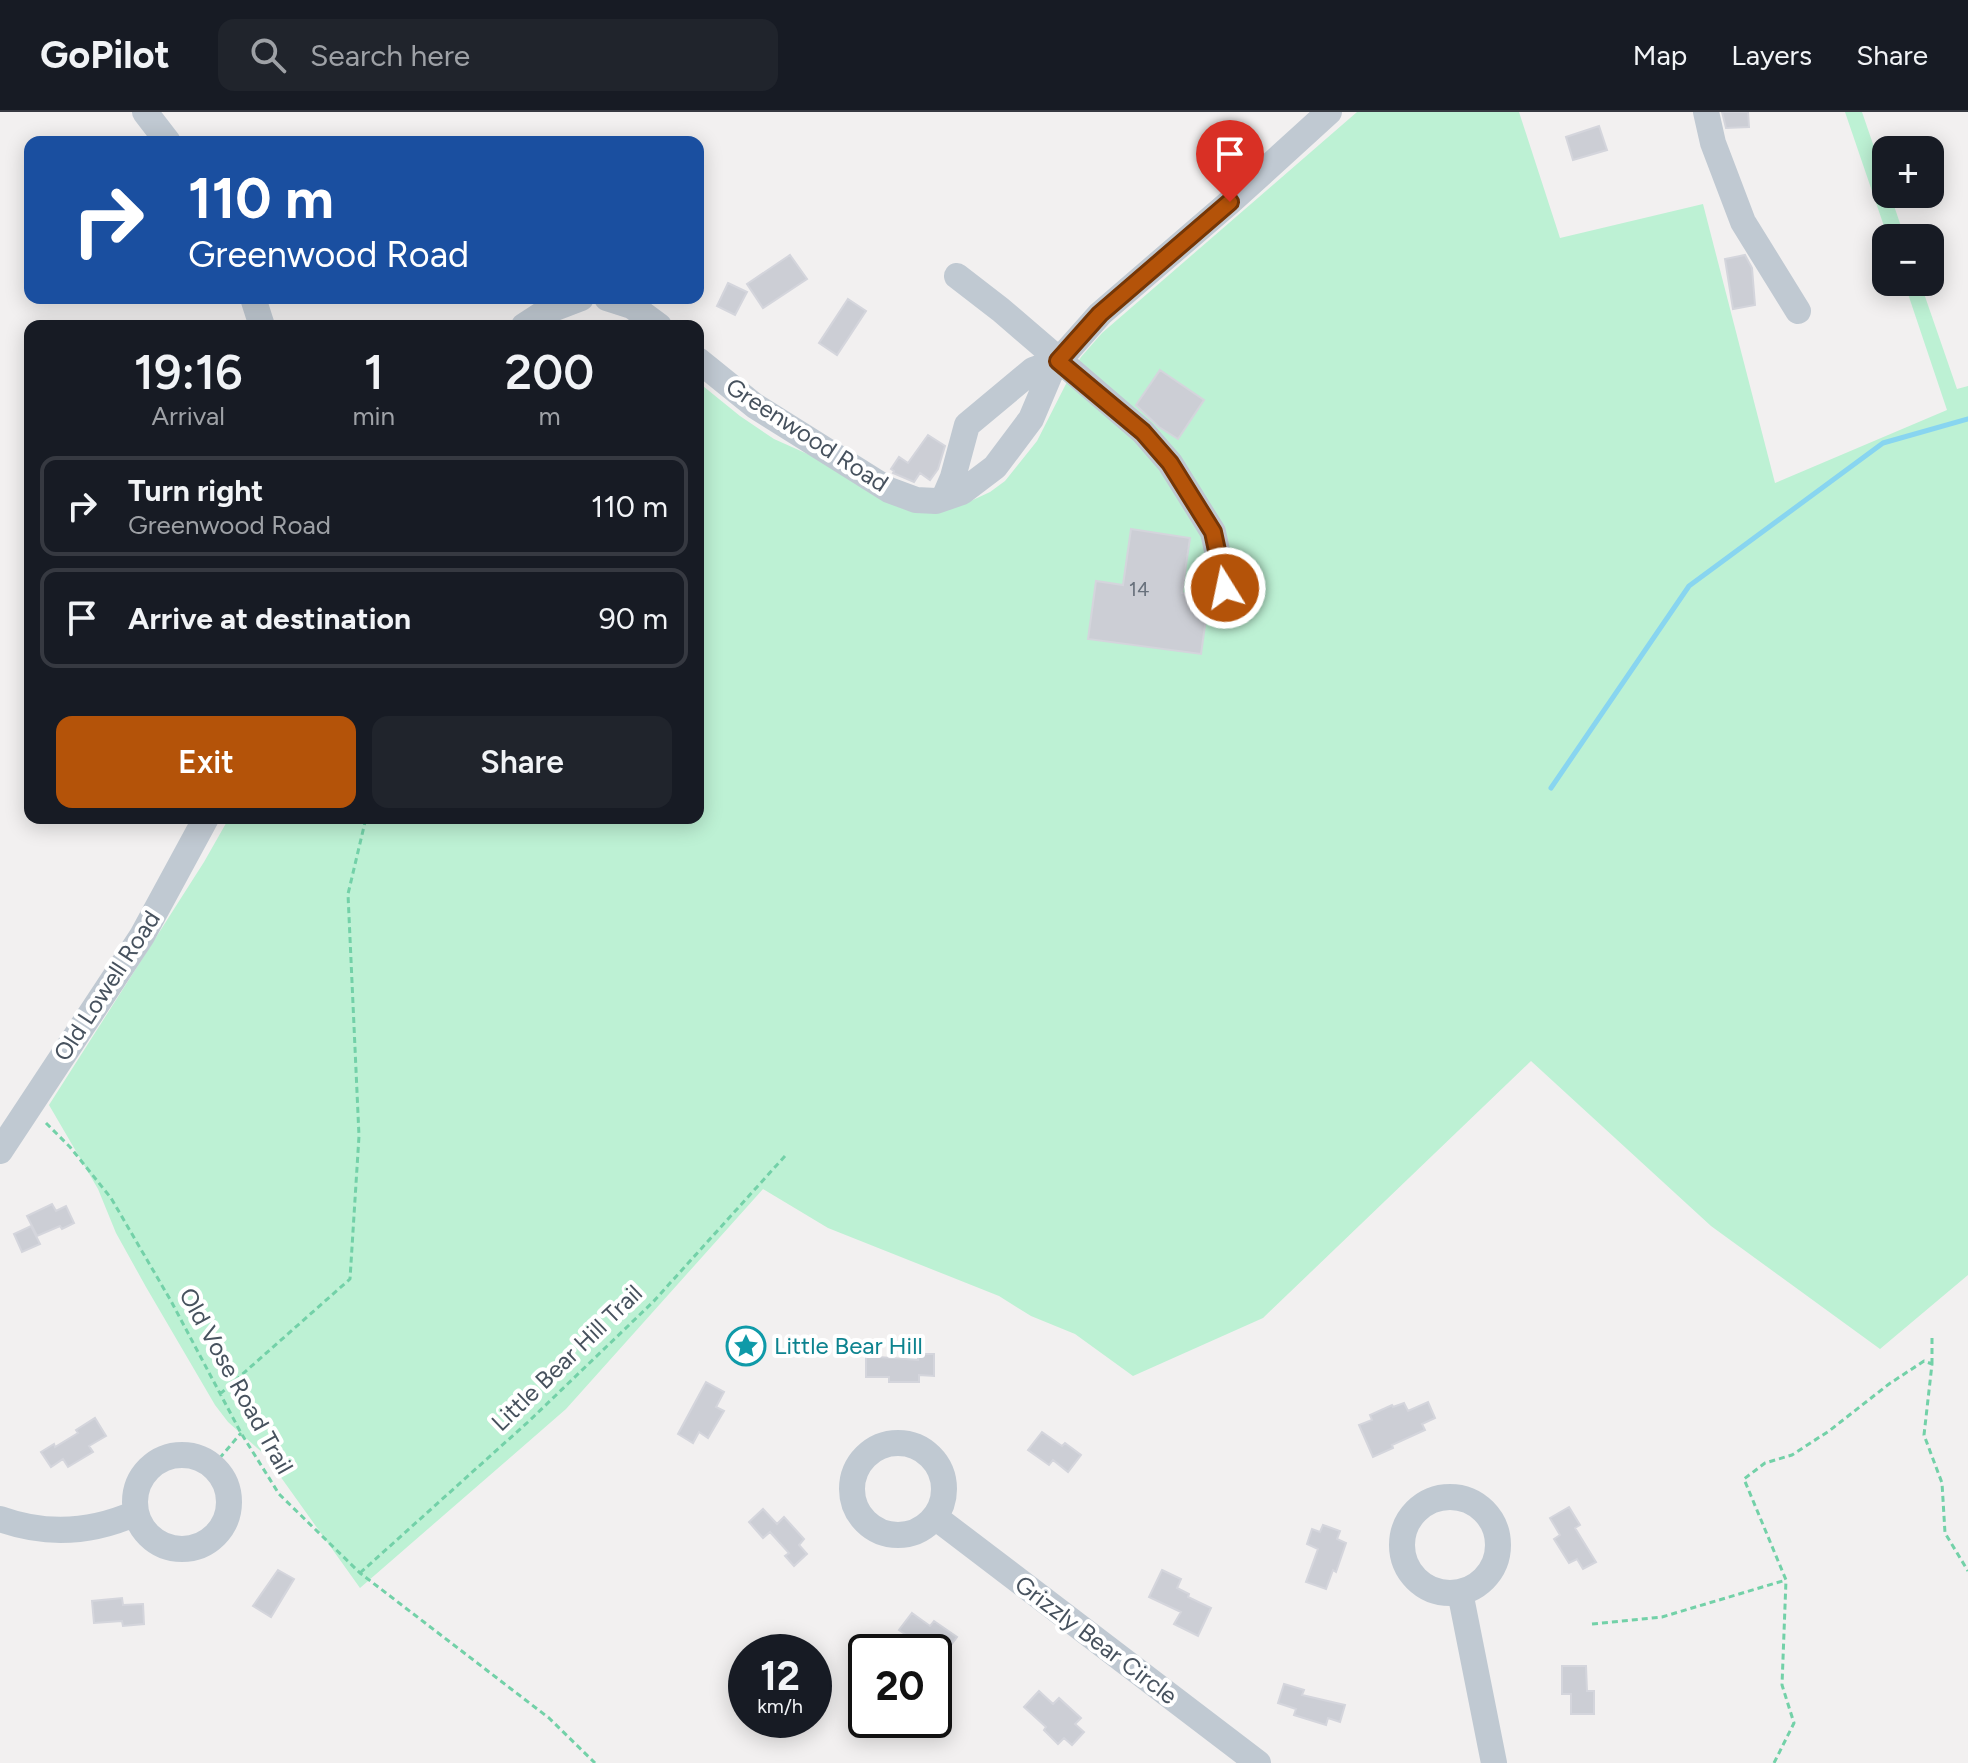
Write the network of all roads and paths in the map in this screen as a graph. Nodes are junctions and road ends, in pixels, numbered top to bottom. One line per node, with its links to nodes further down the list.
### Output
1 (145, 112): 4 (street)
2 (1329, 112): 11 (street)
3 (1706, 112): 8 (street)
4 (163, 136)
5 (957, 276): 11 (street)
6 (565, 304): 9 (street)
7 (626, 304): 10 (street)
8 (1798, 311)
9 (533, 320)
10 (651, 320)
11 (1058, 361): 13 (street); 13 (street); 14 (street)
12 (704, 365): 13 (street, Greenwood Road)
13 (944, 498)
14 (1225, 588)
15 (203, 824): 17 (street, Old Lowell Road)
16 (365, 824): 22 (path)
17 (17, 1112): 18 (street, Old Lowell Road); 22 (path, Old Vose Road Trail)
18 (0, 1151)
19 (785, 1156): 29 (path, Little Bear Hill Trail)
20 (1932, 1334): 21 (path)
21 (1932, 1364): 28 (path); 30 (path)
22 (220, 1394): 23 (path, Old Vose Road Trail)
23 (241, 1433): 24 (path); 29 (path, Old Vose Road Trail)
24 (213, 1466): 25 (street); 25 (street)
25 (136, 1513): 27 (street)
26 (935, 1517): 34 (street, Grizzly Bear Circle)
27 (0, 1519)
28 (1968, 1571)
29 (360, 1573): 33 (path, Old Vose Road Trail)
30 (1786, 1580): 32 (path); 36 (path)
31 (1460, 1592): 35 (street)
32 (1592, 1624)
33 (595, 1763)
34 (1258, 1763)
35 (1494, 1763)
36 (1774, 1763)

